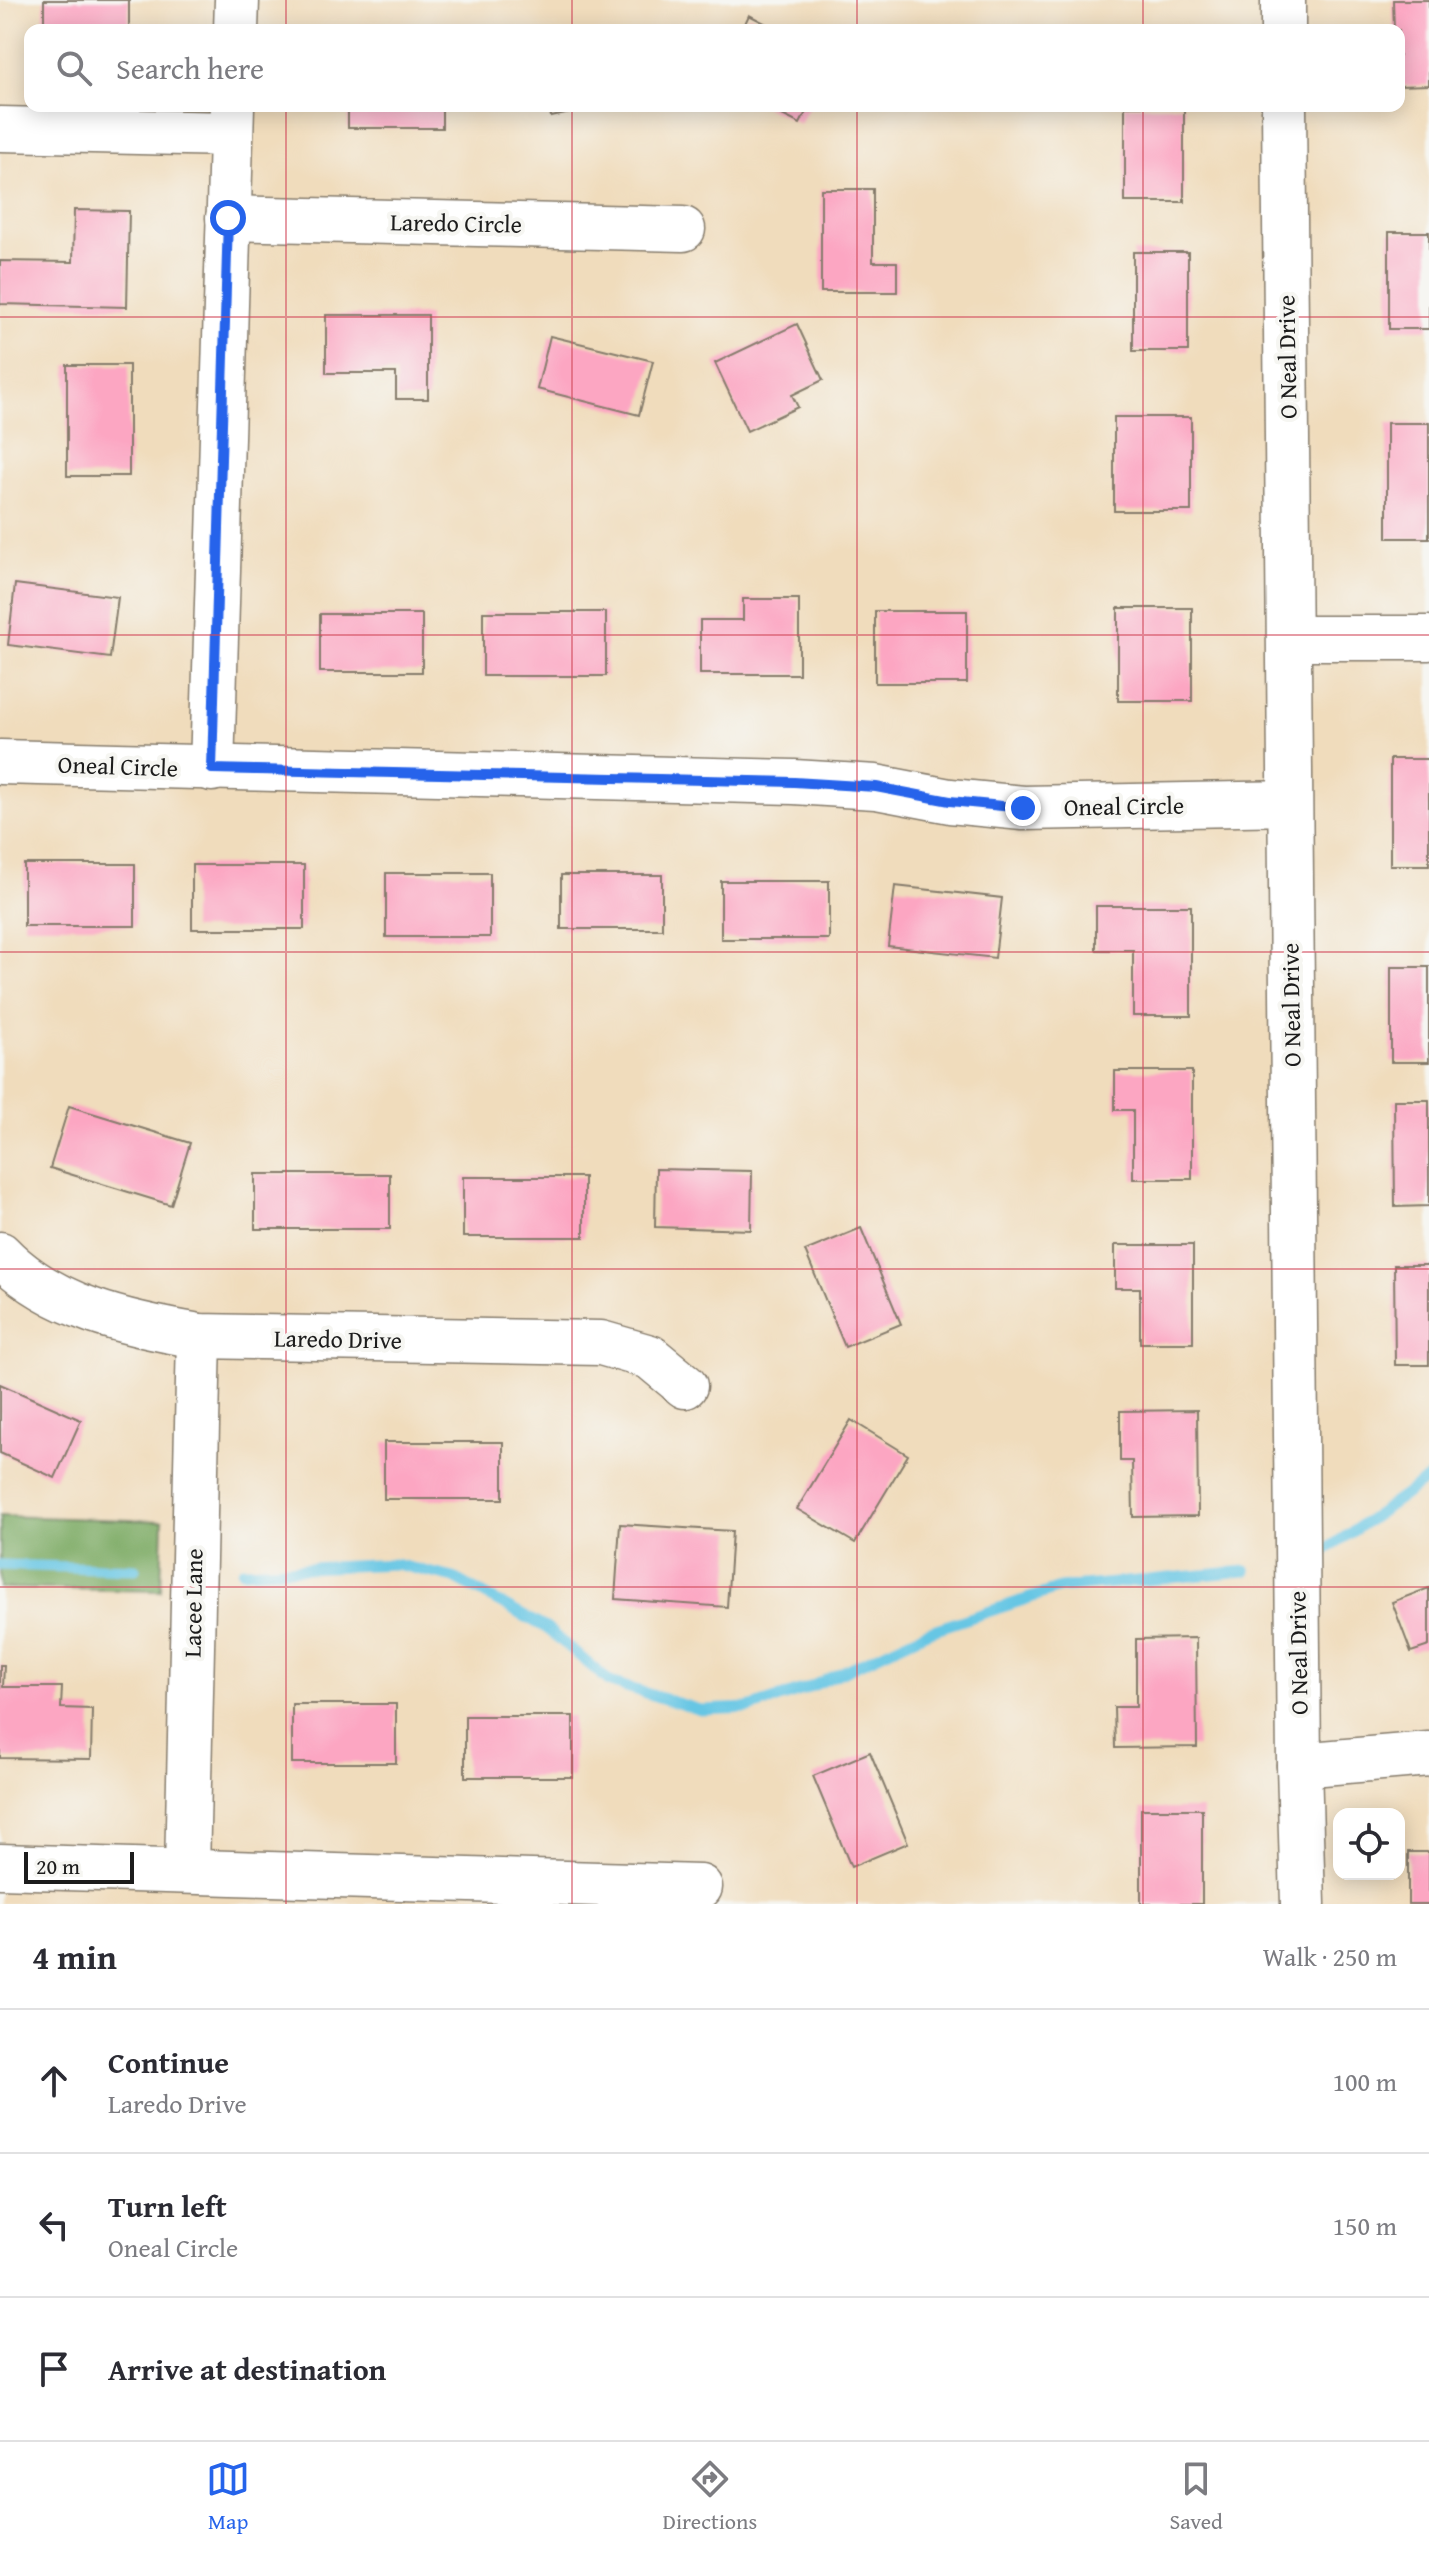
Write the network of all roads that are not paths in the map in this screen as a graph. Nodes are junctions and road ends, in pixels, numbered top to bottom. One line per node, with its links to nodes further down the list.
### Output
1 (237, 0): 3 (street)
2 (1283, 0): 4 (street)
3 (236, 24)
4 (1283, 24)
5 (1284, 112): 10 (street, O Neal Drive)
6 (231, 120): 7 (street); 8 (street)
7 (0, 129)
8 (228, 218): 9 (street, Laredo Circle); 13 (street)
9 (683, 229)
10 (1290, 638): 11 (street); 14 (street, O Neal Drive)
11 (1429, 638)
12 (0, 762): 13 (street, Oneal Circle)
13 (212, 769): 14 (street, Oneal Circle)
14 (1289, 803): 19 (street, O Neal Drive)
15 (0, 1254): 16 (street, Laredo Drive)
16 (199, 1336): 17 (street, Laredo Drive); 21 (street, Lacee Lane)
17 (685, 1386)
18 (1429, 1754): 19 (street)
19 (1299, 1765): 23 (street, O Neal Drive)
20 (0, 1866): 21 (street)
21 (187, 1870): 22 (street)
22 (700, 1887)
23 (1303, 1904)

